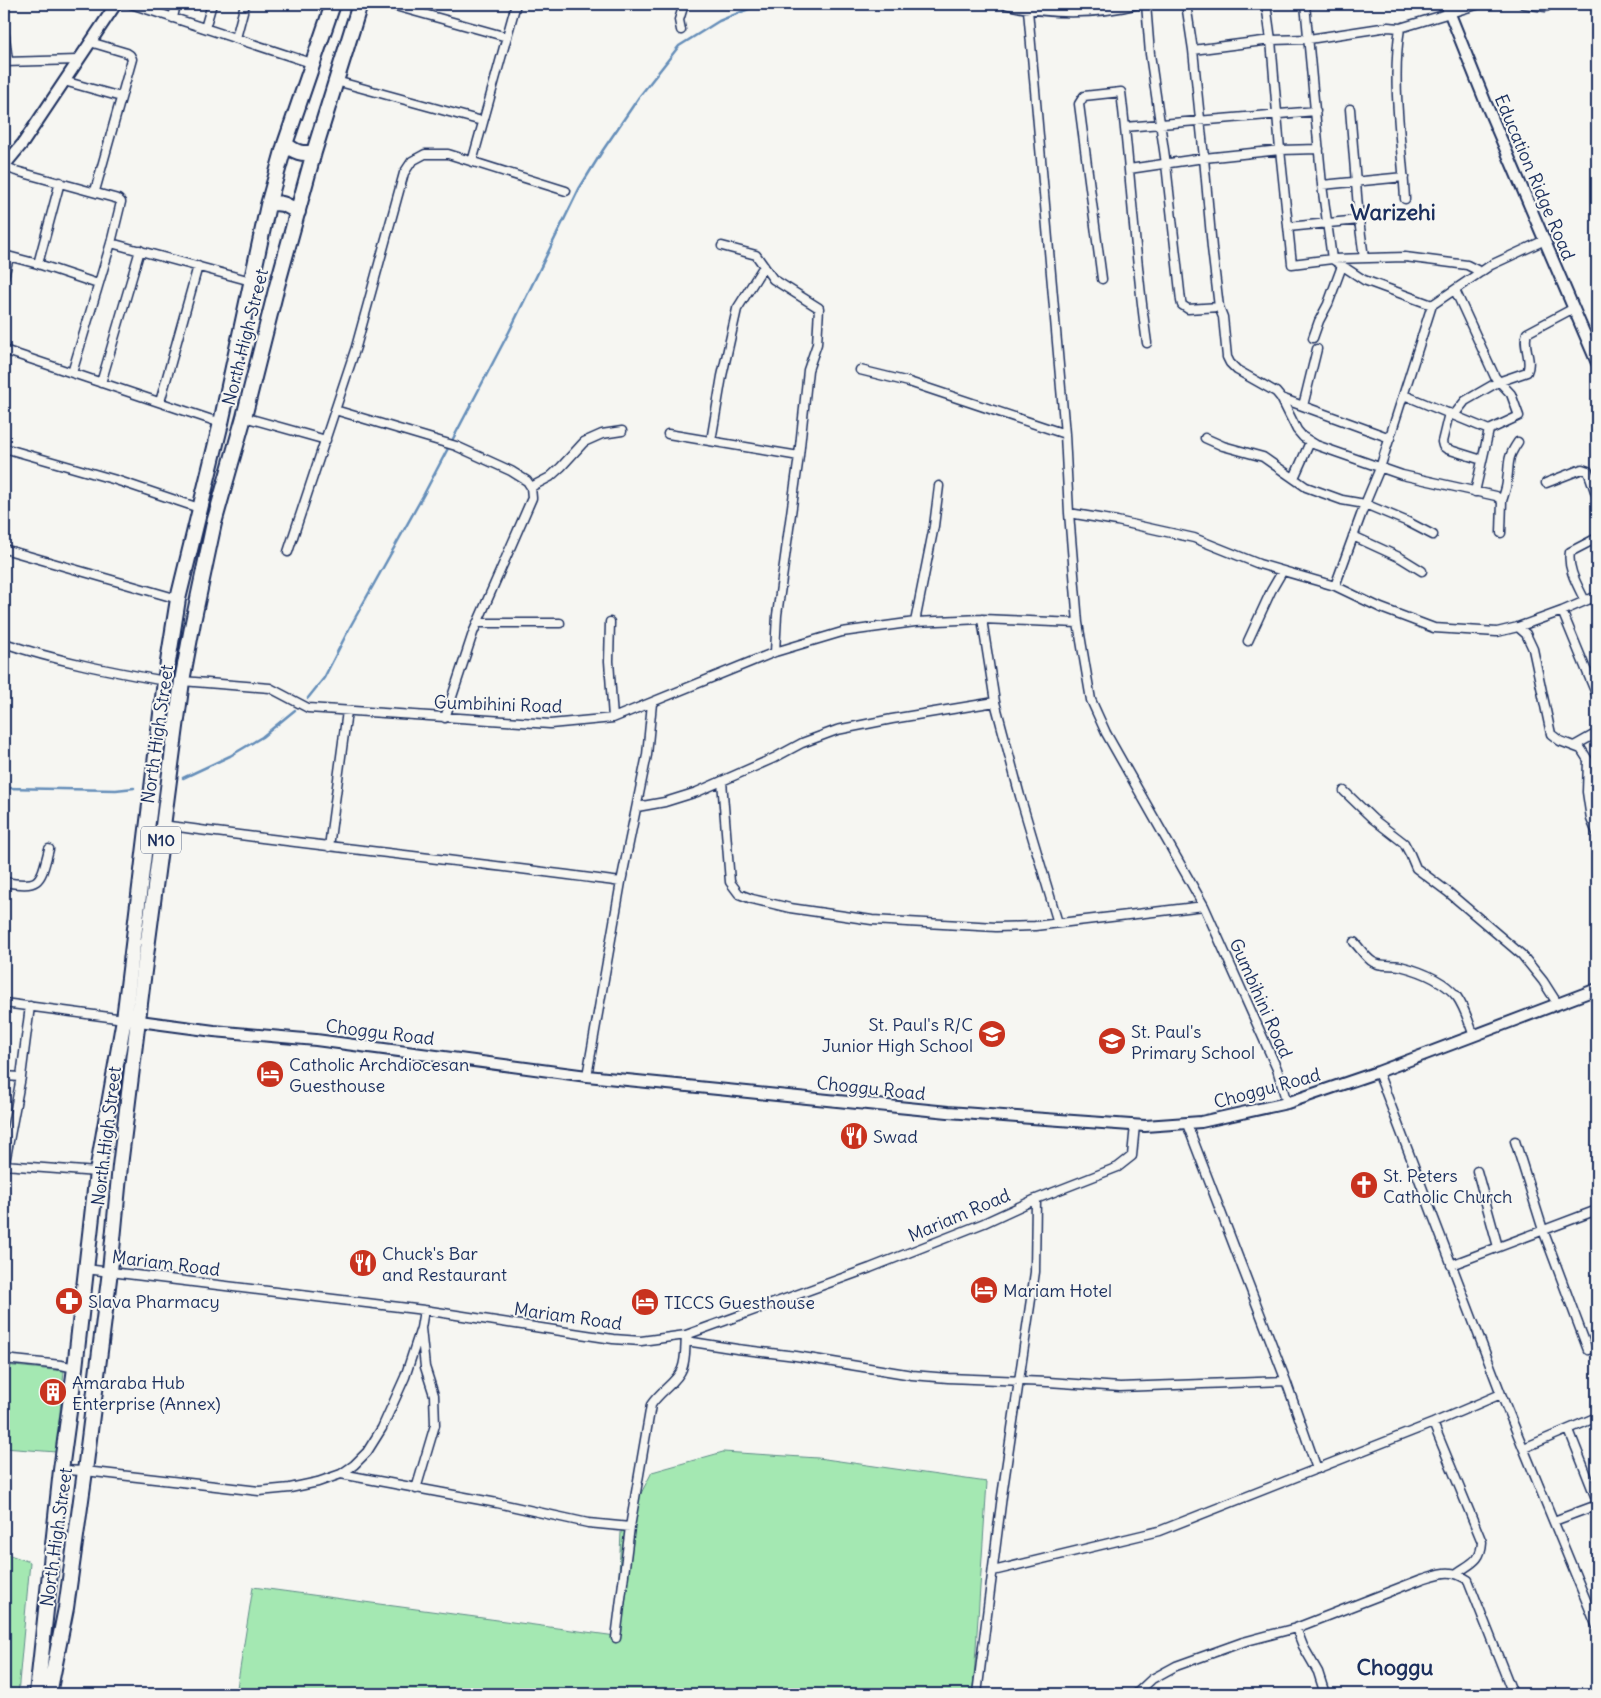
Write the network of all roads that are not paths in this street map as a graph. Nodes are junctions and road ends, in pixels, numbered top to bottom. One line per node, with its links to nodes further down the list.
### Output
1 (116, 4): 32 (main road)
2 (132, 4): 23 (street)
3 (176, 4): 23 (street)
4 (212, 4): 24 (street)
5 (245, 4): 29 (street)
6 (333, 4): 36 (highway, North High Street / N10)
7 (360, 4): 38 (highway, North High Street / N10)
8 (388, 4): 19 (street)
9 (516, 4): 28 (street)
10 (684, 4): 27 (street)
11 (1004, 4): 22 (street)
12 (1136, 4): 22 (street)
13 (1146, 4): 45 (street)
14 (1186, 4): 33 (street)
15 (1266, 4): 31 (street)
16 (1305, 4): 30 (street)
17 (1480, 4): 21 (street)
18 (1524, 4): 20 (street)
19 (409, 7): 28 (street)
20 (1546, 7)
21 (1448, 8): 25 (street); 68 (main road, Education Ridge Road)
22 (1028, 10): 108 (street, Gumbihini Road)
23 (172, 18): 24 (street)
24 (205, 28): 29 (street)
25 (1400, 28): 30 (street); 56 (street)
26 (4, 30): 35 (street)
27 (681, 30)
28 (507, 37): 44 (street)
29 (236, 38): 36 (street)
30 (1309, 39): 31 (street); 41 (street)
31 (1271, 40): 33 (street); 42 (street)
32 (90, 42): 34 (main road); 39 (street)
33 (1193, 50): 43 (street)
34 (78, 60): 35 (street); 37 (main road)
35 (6, 62)
36 (311, 63): 47 (highway, North High Street / N10)
37 (64, 80): 39 (street); 54 (main road)
38 (336, 81): 44 (street); 50 (highway, North High Street / N10)
39 (121, 97): 60 (street)
40 (1350, 109): 57 (street)
41 (1316, 111): 42 (street); 49 (street)
42 (1277, 114): 43 (street); 48 (street)
43 (1199, 120): 45 (street); 51 (street)
44 (482, 121): 52 (street)
45 (1161, 124): 46 (street); 53 (street)
46 (1125, 126): 55 (street); 81 (street)
47 (285, 144): 50 (highway); 63 (highway, North High Street / N10)
48 (1280, 150): 49 (street); 51 (street); 67 (street)
49 (1319, 150): 59 (street)
50 (314, 152): 64 (highway, North High Street / N10)
51 (1204, 158): 53 (street); 86 (street)
52 (472, 162): 61 (street); 101 (street)
53 (1166, 164): 55 (street); 86 (street)
54 (4, 166): 58 (street)
55 (1129, 169): 89 (street)
56 (1404, 177): 57 (street); 62 (street)
57 (1357, 181): 59 (street); 65 (street)
58 (60, 182): 60 (street); 75 (street)
59 (1322, 185): 66 (street)
60 (95, 191): 69 (street)
61 (566, 191)
62 (1405, 200)
63 (268, 205): 64 (highway); 82 (highway, North High Street / N10)
64 (298, 212): 103 (highway, North High Street / N10)
65 (1359, 220): 66 (street); 73 (street)
66 (1328, 222): 67 (street); 74 (street)
67 (1288, 227): 74 (street)
68 (1544, 240): 79 (street); 87 (main road, Education Ridge Road)
69 (111, 243): 71 (street); 83 (street)
70 (722, 246): 77 (street)
71 (140, 250): 76 (street); 96 (street)
72 (6, 256): 75 (street); 80 (street)
73 (1364, 258): 74 (street); 79 (street)
74 (1332, 259): 78 (street)
75 (38, 264): 83 (street)
76 (198, 266): 82 (street); 99 (street)
77 (764, 266): 112 (street); 116 (street)
78 (1342, 266): 85 (street); 88 (street)
79 (1481, 272): 84 (street)
80 (4, 276)
81 (1102, 279)
82 (251, 281): 104 (highway, North High Street / N10)
83 (98, 284): 94 (street)
84 (1456, 290): 85 (street); 95 (street)
85 (1432, 305): 97 (street)
86 (1219, 307): 98 (street)
87 (1574, 308): 92 (main road, Education Ridge Road); 95 (street)
88 (1313, 338)
89 (1147, 342)
90 (1317, 349): 100 (street)
91 (4, 350): 94 (street)
92 (1597, 363)
93 (860, 370): 108 (street)
94 (72, 373): 96 (street)
95 (1498, 382): 102 (street); 105 (street)
96 (101, 383): 99 (street)
97 (1404, 395): 102 (street); 110 (street)
98 (1281, 398): 100 (street); 113 (street)
99 (160, 402): 104 (street)
100 (1302, 406): 110 (street)
101 (335, 410): 111 (street); 122 (street)
102 (1452, 414): 105 (street); 117 (street)
103 (244, 416): 111 (street); 152 (highway, North High Street / N10)
104 (221, 423): 127 (highway, North High Street / N10)
105 (1489, 430): 117 (street)
106 (622, 431): 122 (street)
107 (668, 434): 112 (street)
108 (1064, 434): 128 (street, Gumbihini Road)
109 (1205, 438): 119 (street)
110 (1390, 438): 118 (street)
111 (326, 440): 134 (street)
112 (711, 441): 116 (street)
113 (1310, 442): 118 (street); 119 (street)
114 (1518, 442): 125 (street)
115 (4, 448): 127 (street)
116 (799, 456): 151 (street)
117 (1482, 460): 123 (street)
118 (1380, 468): 123 (street); 126 (street)
119 (1294, 478): 126 (street)
120 (1546, 483): 124 (street)
121 (940, 486): 144 (street)
122 (531, 488): 145 (street)
123 (1475, 492): 125 (street)
124 (1597, 497)
125 (1502, 501): 129 (street)
126 (1365, 504): 130 (street); 131 (street)
127 (199, 508): 139 (highway, North High Street / N10)
128 (1069, 513): 136 (street); 147 (street, Gumbihini Road)
129 (1501, 533)
130 (1433, 535)
131 (1353, 536): 135 (street); 137 (street)
132 (1597, 538): 140 (street)
133 (4, 548): 139 (street)
134 (288, 552)
135 (1422, 571)
136 (1282, 572): 137 (street); 149 (street)
137 (1335, 586): 148 (street)
138 (1597, 596): 140 (street)
139 (178, 599): 153 (highway, North High Street / N10)
140 (1585, 601): 141 (street)
141 (1562, 611): 148 (street); 154 (street)
142 (982, 619): 144 (street, Gumbihini Road); 147 (street, Gumbihini Road); 155 (street)
143 (610, 622): 159 (street)
144 (915, 622): 151 (street, Gumbihini Road)
145 (477, 623): 146 (street); 158 (street)
146 (560, 623)
147 (1078, 623): 171 (street, Gumbihini Road)
148 (1518, 627): 161 (street)
149 (1248, 641)
150 (4, 643): 153 (street)
151 (775, 652): 156 (street, Gumbihini Road)
152 (182, 681): 157 (street, Gumbihini Road); 165 (highway, North High Street / N10)
153 (165, 682): 178 (highway, North High Street / N10)
154 (1597, 696)
155 (995, 702): 162 (street); 172 (street)
156 (652, 703): 159 (street, Gumbihini Road); 164 (street)
157 (347, 711): 158 (street, Gumbihini Road); 167 (street)
158 (446, 718): 159 (street, Gumbihini Road)
159 (613, 718)
160 (1597, 733): 161 (street)
161 (1574, 746): 166 (street)
162 (722, 781): 164 (street); 172 (street)
163 (1344, 792): 176 (street)
164 (637, 807): 170 (street)
165 (162, 825): 167 (street); 179 (highway, North High Street / N10)
166 (1597, 833)
167 (328, 846): 170 (street)
168 (50, 849): 169 (street)
169 (4, 882)
170 (621, 882): 183 (street)
171 (1204, 906): 172 (street); 185 (street, Gumbihini Road)
172 (1058, 923)
173 (1354, 942): 180 (street)
174 (1597, 989): 176 (main road, Choggu Road)
175 (4, 1003): 177 (street)
176 (1557, 1003): 180 (main road, Choggu Road)
177 (30, 1006): 178 (street); 184 (street)
178 (124, 1018): 179 (main road, Choggu Road); 191 (highway, North High Street / N10)
179 (138, 1021): 183 (main road, Choggu Road); 198 (highway, North High Street / N10)
180 (1474, 1036): 181 (main road, Choggu Road)
181 (1378, 1072): 185 (main road, Choggu Road); 196 (street)
182 (4, 1076): 184 (street)
183 (587, 1076): 187 (main road, Choggu Road)
184 (21, 1077): 189 (street)
185 (1287, 1103): 186 (main road, Choggu Road)
186 (1187, 1124): 187 (main road, Choggu Road); 206 (street)
187 (1135, 1125): 192 (street, Mariam Road)
188 (1515, 1141): 194 (street)
189 (4, 1166): 191 (street)
190 (1476, 1171): 195 (street)
191 (96, 1172): 197 (highway, North High Street / N10)
192 (1036, 1199): 201 (street, Mariam Road); 205 (street)
193 (1597, 1210): 194 (street)
194 (1544, 1230): 195 (street); 202 (street)
195 (1498, 1247): 196 (street)
196 (1451, 1265): 207 (street)
197 (86, 1269): 198 (street, Mariam Road); 204 (highway, North High Street / N10)
198 (110, 1271): 199 (street, Mariam Road); 214 (highway, North High Street / N10)
199 (424, 1310): 200 (street); 201 (street, Mariam Road)
200 (421, 1328): 215 (street); 216 (street)
201 (686, 1338): 205 (street); 220 (street)
202 (1588, 1350)
203 (4, 1359): 204 (street)
204 (75, 1368): 213 (highway, North High Street / N10)
205 (1019, 1381): 206 (street); 221 (street)
206 (1286, 1381): 212 (street)
207 (1501, 1394): 209 (street); 211 (street)
208 (1597, 1417): 210 (street)
209 (1433, 1423): 212 (street); 222 (street)
210 (1569, 1430): 211 (street); 217 (street)
211 (1524, 1448): 219 (street)
212 (1317, 1469): 221 (street)
213 (61, 1470): 214 (street); 227 (highway, North High Street / N10)
214 (85, 1471): 215 (street); 228 (highway, North High Street / N10)
215 (341, 1474): 216 (street)
216 (416, 1489): 220 (street)
217 (1597, 1501)
218 (1597, 1505): 219 (street)
219 (1554, 1521): 223 (street)
220 (630, 1527): 226 (street)
221 (993, 1571): 229 (street)
222 (1457, 1573): 225 (street); 232 (street)
223 (1594, 1614): 224 (street)
224 (1597, 1627)
225 (1296, 1628): 230 (street); 231 (street)
226 (616, 1638)
227 (37, 1694)
228 (49, 1694)
229 (977, 1694)
230 (1136, 1694)
231 (1325, 1694)
232 (1513, 1694)

